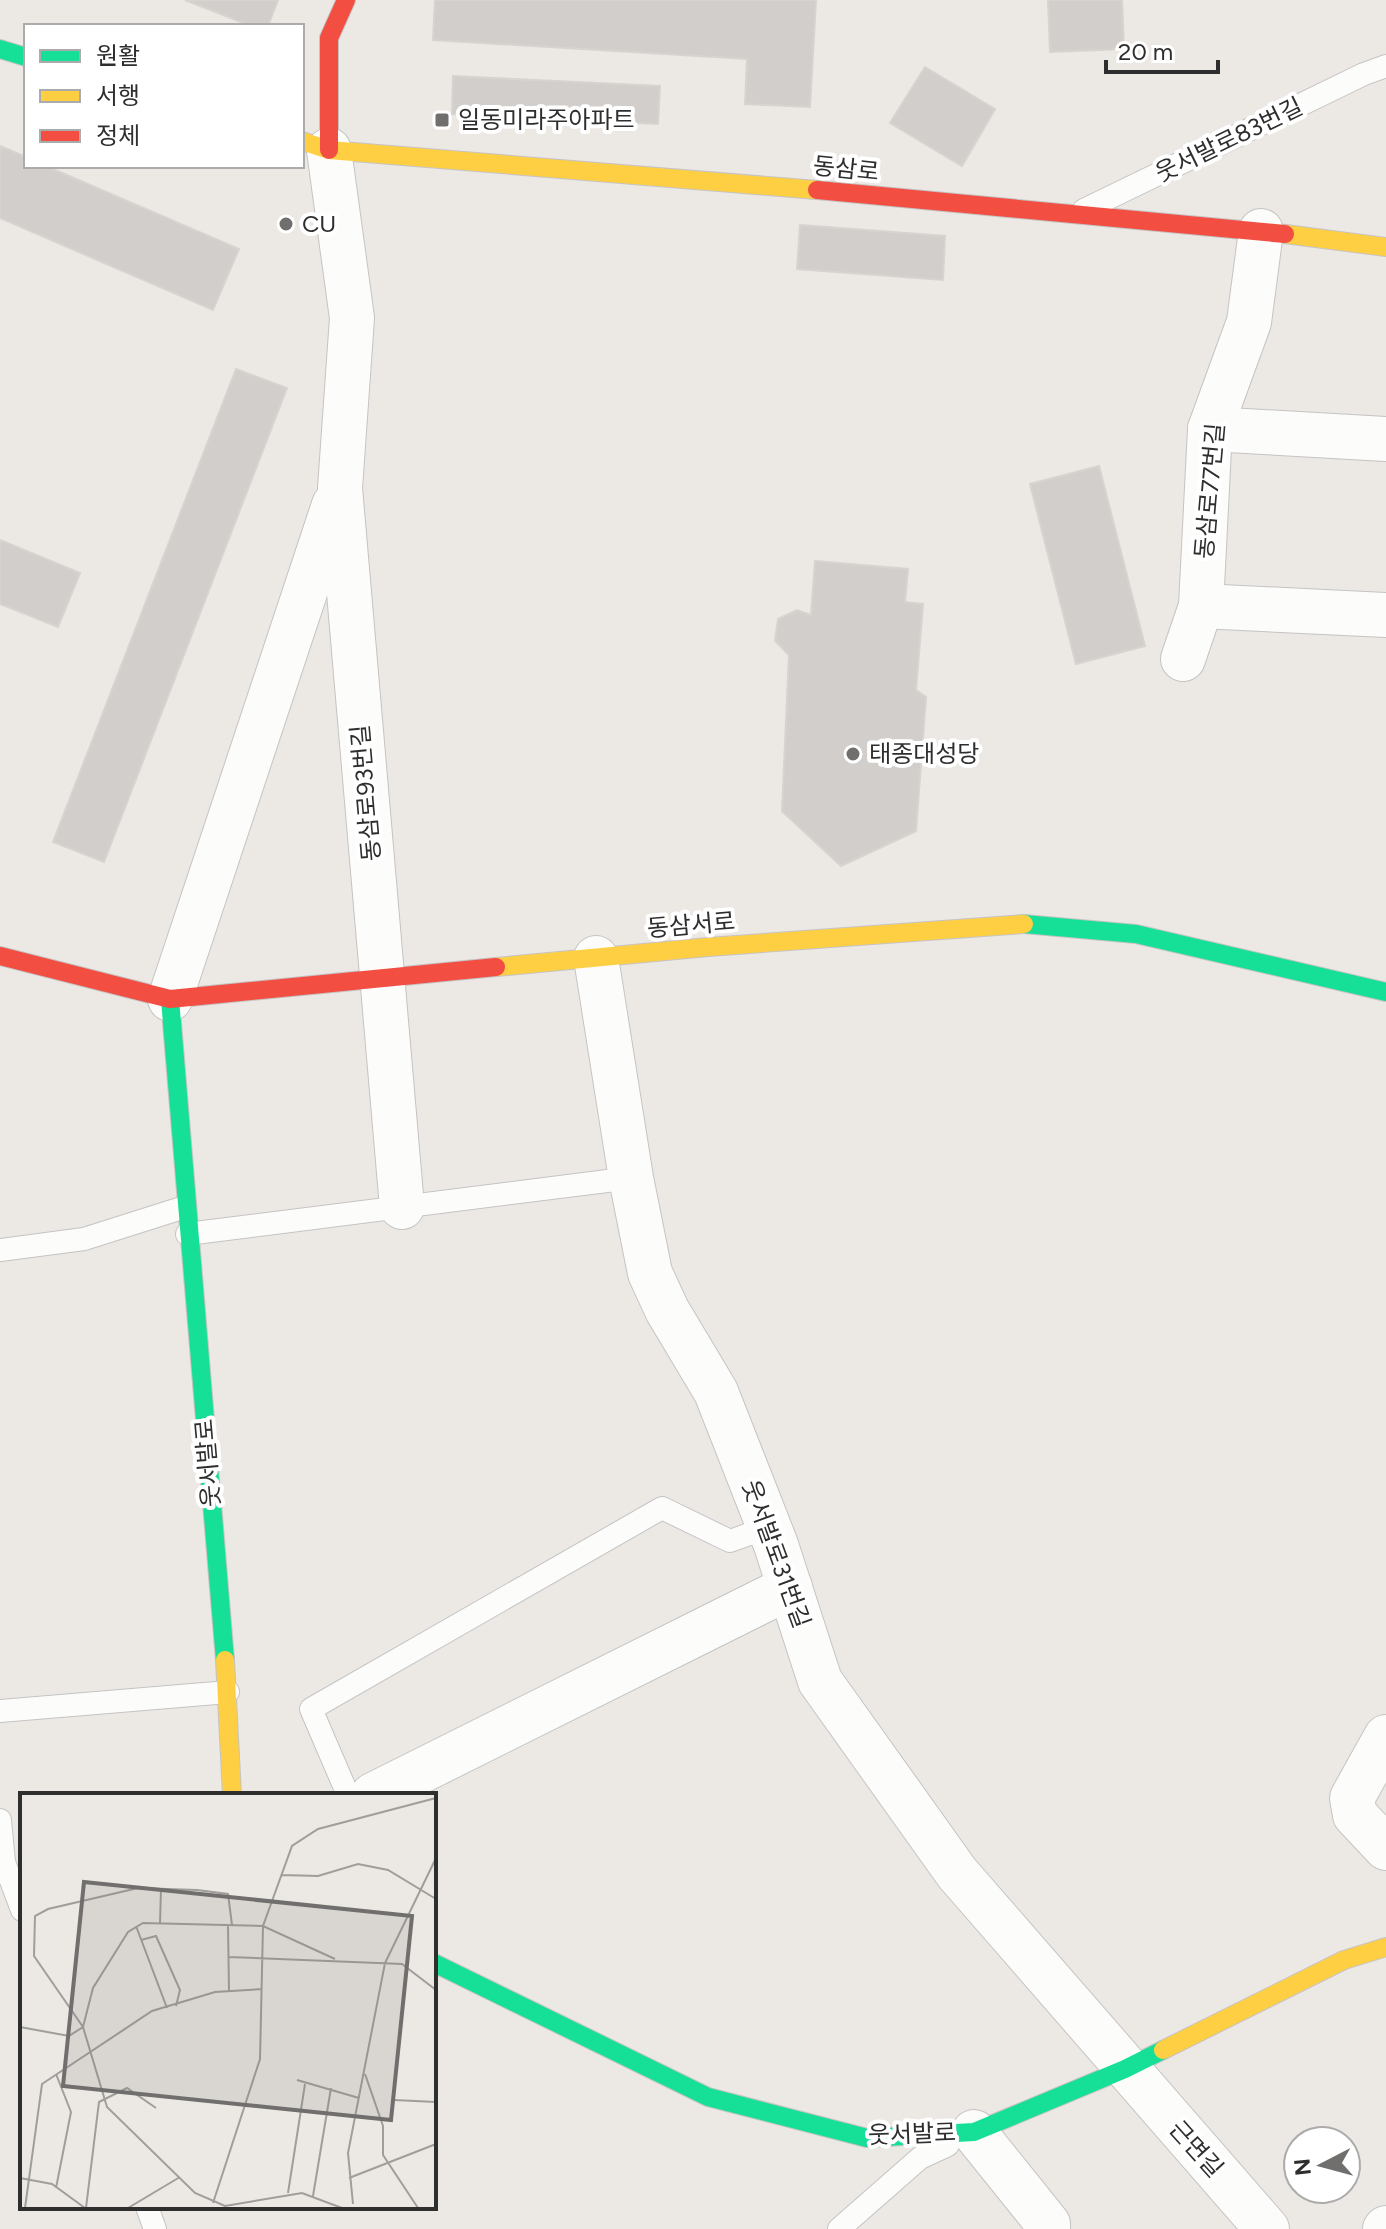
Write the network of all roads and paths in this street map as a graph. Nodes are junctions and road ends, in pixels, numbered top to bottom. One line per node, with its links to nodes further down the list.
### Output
1 (346, 0): 5 (street)
2 (0, 49): 3 (street)
3 (24, 56)
4 (1386, 66): 6 (lane, 웃서발로83번길)
5 (316, 146): 6 (street, 동삼로); 11 (street, 동삼로93번길)
6 (1072, 216): 7 (street, 동삼로)
7 (1261, 231): 8 (street, 동삼로); 9 (street, 동삼로77번길)
8 (1386, 247)
9 (1210, 429): 10 (street); 12 (street, 동삼로77번길)
10 (1386, 439)
11 (340, 488): 17 (street, 동삼로93번길); 19 (street)
12 (1201, 606): 13 (street); 14 (street, 동삼로77번길)
13 (1386, 615)
14 (1183, 659)
15 (0, 956): 19 (street, 동삼서로)
16 (596, 958): 17 (street, 동삼서로); 18 (street, 동삼서로); 20 (street, 웃서발로31번길)
17 (383, 979): 19 (street, 동삼서로); 22 (street, 동삼로93번길)
18 (1386, 992)
19 (170, 999): 21 (street, 웃서발로)
20 (631, 1178): 22 (lane); 25 (street, 웃서발로31번길)
21 (185, 1207): 23 (street, 웃서발로); 24 (lane)
22 (402, 1207): 23 (lane)
23 (187, 1234): 27 (street, 웃서발로)
24 (0, 1250)
25 (769, 1527): 26 (street, 웃서발로31번길); 31 (lane)
26 (790, 1587): 32 (street); 38 (street, 웃서발로31번길)
27 (228, 1692): 28 (lane); 30 (street, 웃서발로)
28 (0, 1711)
29 (1386, 1737): 34 (street)
30 (232, 1793)
31 (347, 1793)
32 (377, 1793)
33 (0, 1820): 35 (lane)
34 (1386, 1848)
35 (20, 1905)
36 (1386, 1947): 38 (street, 웃서발로)
37 (436, 1964): 39 (street, 웃서발로)
38 (1125, 2069): 39 (street, 웃서발로); 44 (street, 근면길)
39 (974, 2132): 42 (lane); 43 (street)
40 (148, 2209): 41 (lane)
41 (155, 2229)
42 (839, 2229)
43 (1048, 2229)
44 (1267, 2229)

